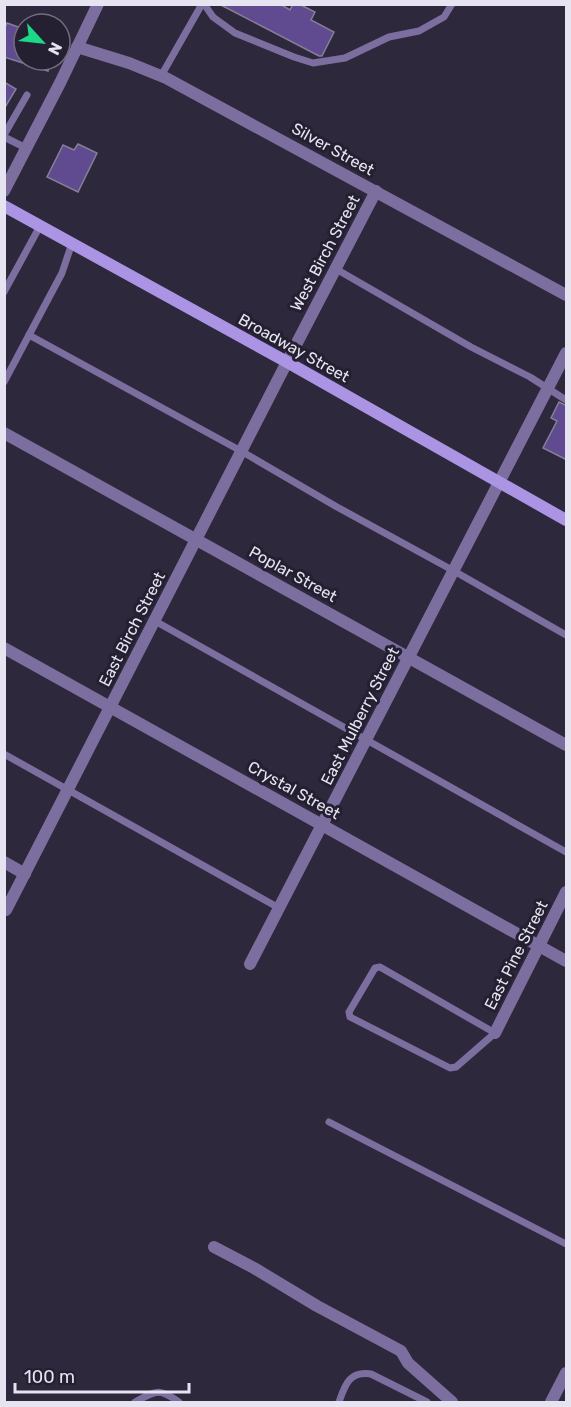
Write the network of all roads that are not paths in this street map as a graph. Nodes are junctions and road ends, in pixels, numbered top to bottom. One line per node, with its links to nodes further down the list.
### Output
1 (98, 4): 4 (street)
2 (203, 4): 3 (lane); 5 (lane)
3 (452, 4)
4 (77, 47): 5 (street, Silver Street); 8 (street)
5 (161, 76): 10 (street, Silver Street)
6 (27, 95): 7 (lane)
7 (4, 136): 8 (lane)
8 (26, 148): 9 (street)
9 (4, 191)
10 (376, 191): 14 (street, West Birch Street); 16 (street, Silver Street)
11 (4, 206): 12 (main road, Broadway Street)
12 (40, 226): 13 (main road, Broadway Street); 15 (lane)
13 (72, 243): 17 (lane); 18 (main road, Broadway Street)
14 (336, 269): 18 (street, West Birch Street); 21 (lane)
15 (4, 292)
16 (567, 295)
17 (29, 335): 20 (lane); 24 (lane)
18 (287, 362): 24 (street, East Birch Street); 25 (main road, Broadway Street)
19 (565, 362): 21 (street, East Mulberry Street)
20 (4, 382)
21 (548, 389): 22 (lane); 25 (street, East Mulberry Street)
22 (567, 400)
23 (4, 433): 27 (street, Poplar Street)
24 (241, 451): 27 (street, East Birch Street); 28 (lane)
25 (499, 483): 26 (main road, Broadway Street); 28 (street, East Mulberry Street)
26 (567, 520)
27 (196, 539): 29 (street, East Birch Street); 32 (street, Poplar Street)
28 (454, 571): 30 (lane); 32 (street, East Mulberry Street)
29 (155, 621): 33 (street, East Birch Street); 34 (lane)
30 (567, 635)
31 (4, 648): 33 (street, Crystal Street)
32 (409, 657): 34 (street, East Mulberry Street); 35 (street, Poplar Street)
33 (110, 707): 37 (street, East Birch Street); 38 (street, Crystal Street)
34 (366, 739): 38 (street, East Mulberry Street); 39 (lane)
35 (567, 745)
36 (4, 754): 37 (lane)
37 (68, 789): 41 (street, East Birch Street); 43 (lane)
38 (322, 824): 43 (street, East Mulberry Street); 45 (street, Crystal Street)
39 (567, 852)
40 (4, 862): 41 (street)
41 (25, 874): 44 (street, East Birch Street)
42 (567, 892): 45 (street, East Pine Street)
43 (279, 908): 47 (street, East Mulberry Street)
44 (6, 910)
45 (539, 946): 46 (street, Crystal Street); 48 (street, East Pine Street)
46 (567, 961)
47 (249, 963)
48 (495, 1033): 48 (lane)
49 (328, 1122): 50 (lane)
50 (567, 1244)
51 (214, 1247): 57 (street)
52 (567, 1372): 58 (street)
53 (135, 1402): 54 (lane)
54 (179, 1402)
55 (339, 1402): 56 (lane)
56 (427, 1402)
57 (453, 1402)
58 (551, 1402)

